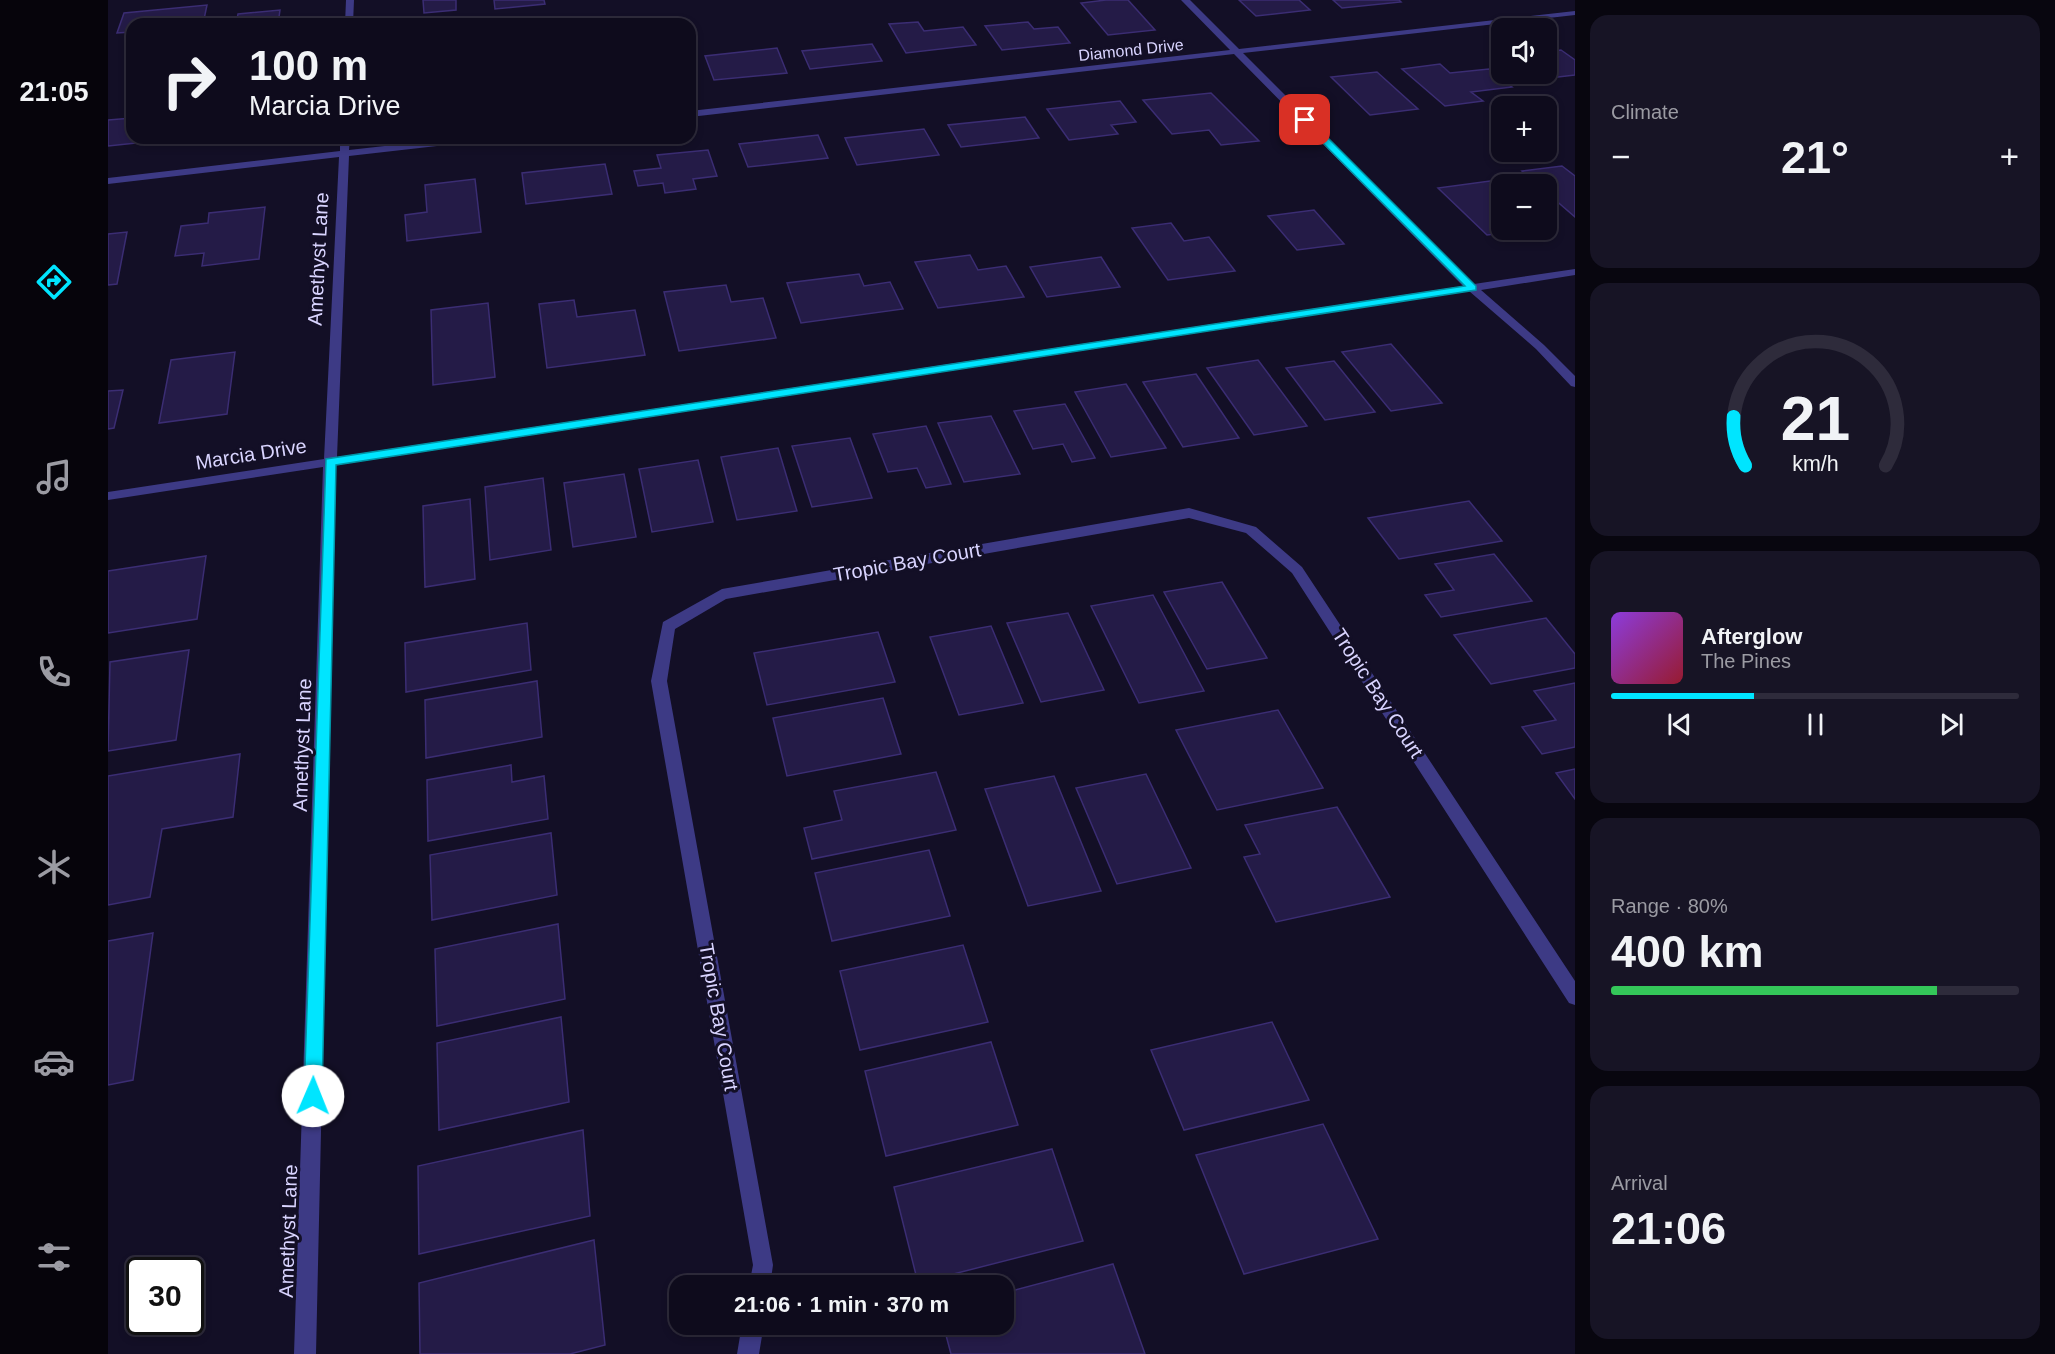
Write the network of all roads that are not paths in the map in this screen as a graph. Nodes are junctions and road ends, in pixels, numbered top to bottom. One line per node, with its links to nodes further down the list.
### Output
1 (350, 0): 4 (street)
2 (1185, 0): 5 (street)
3 (1575, 13): 5 (street, Diamond Drive)
4 (349, 18)
5 (1238, 52): 6 (street, Diamond Drive); 12 (street)
6 (696, 113)
7 (345, 144): 9 (street, Amethyst Lane)
8 (426, 144): 9 (street)
9 (344, 153): 10 (street); 14 (street, Amethyst Lane)
10 (108, 181)
11 (1575, 273): 12 (street, Marcia Drive)
12 (1472, 288): 13 (street); 14 (street, Marcia Drive)
13 (1575, 383)
14 (330, 462): 15 (street, Marcia Drive); 19 (street, Amethyst Lane)
15 (108, 496)
16 (1575, 997): 17 (street, Tropic Bay Court)
17 (761, 1275)
18 (751, 1335): 20 (street)
19 (305, 1354)
20 (748, 1354)

